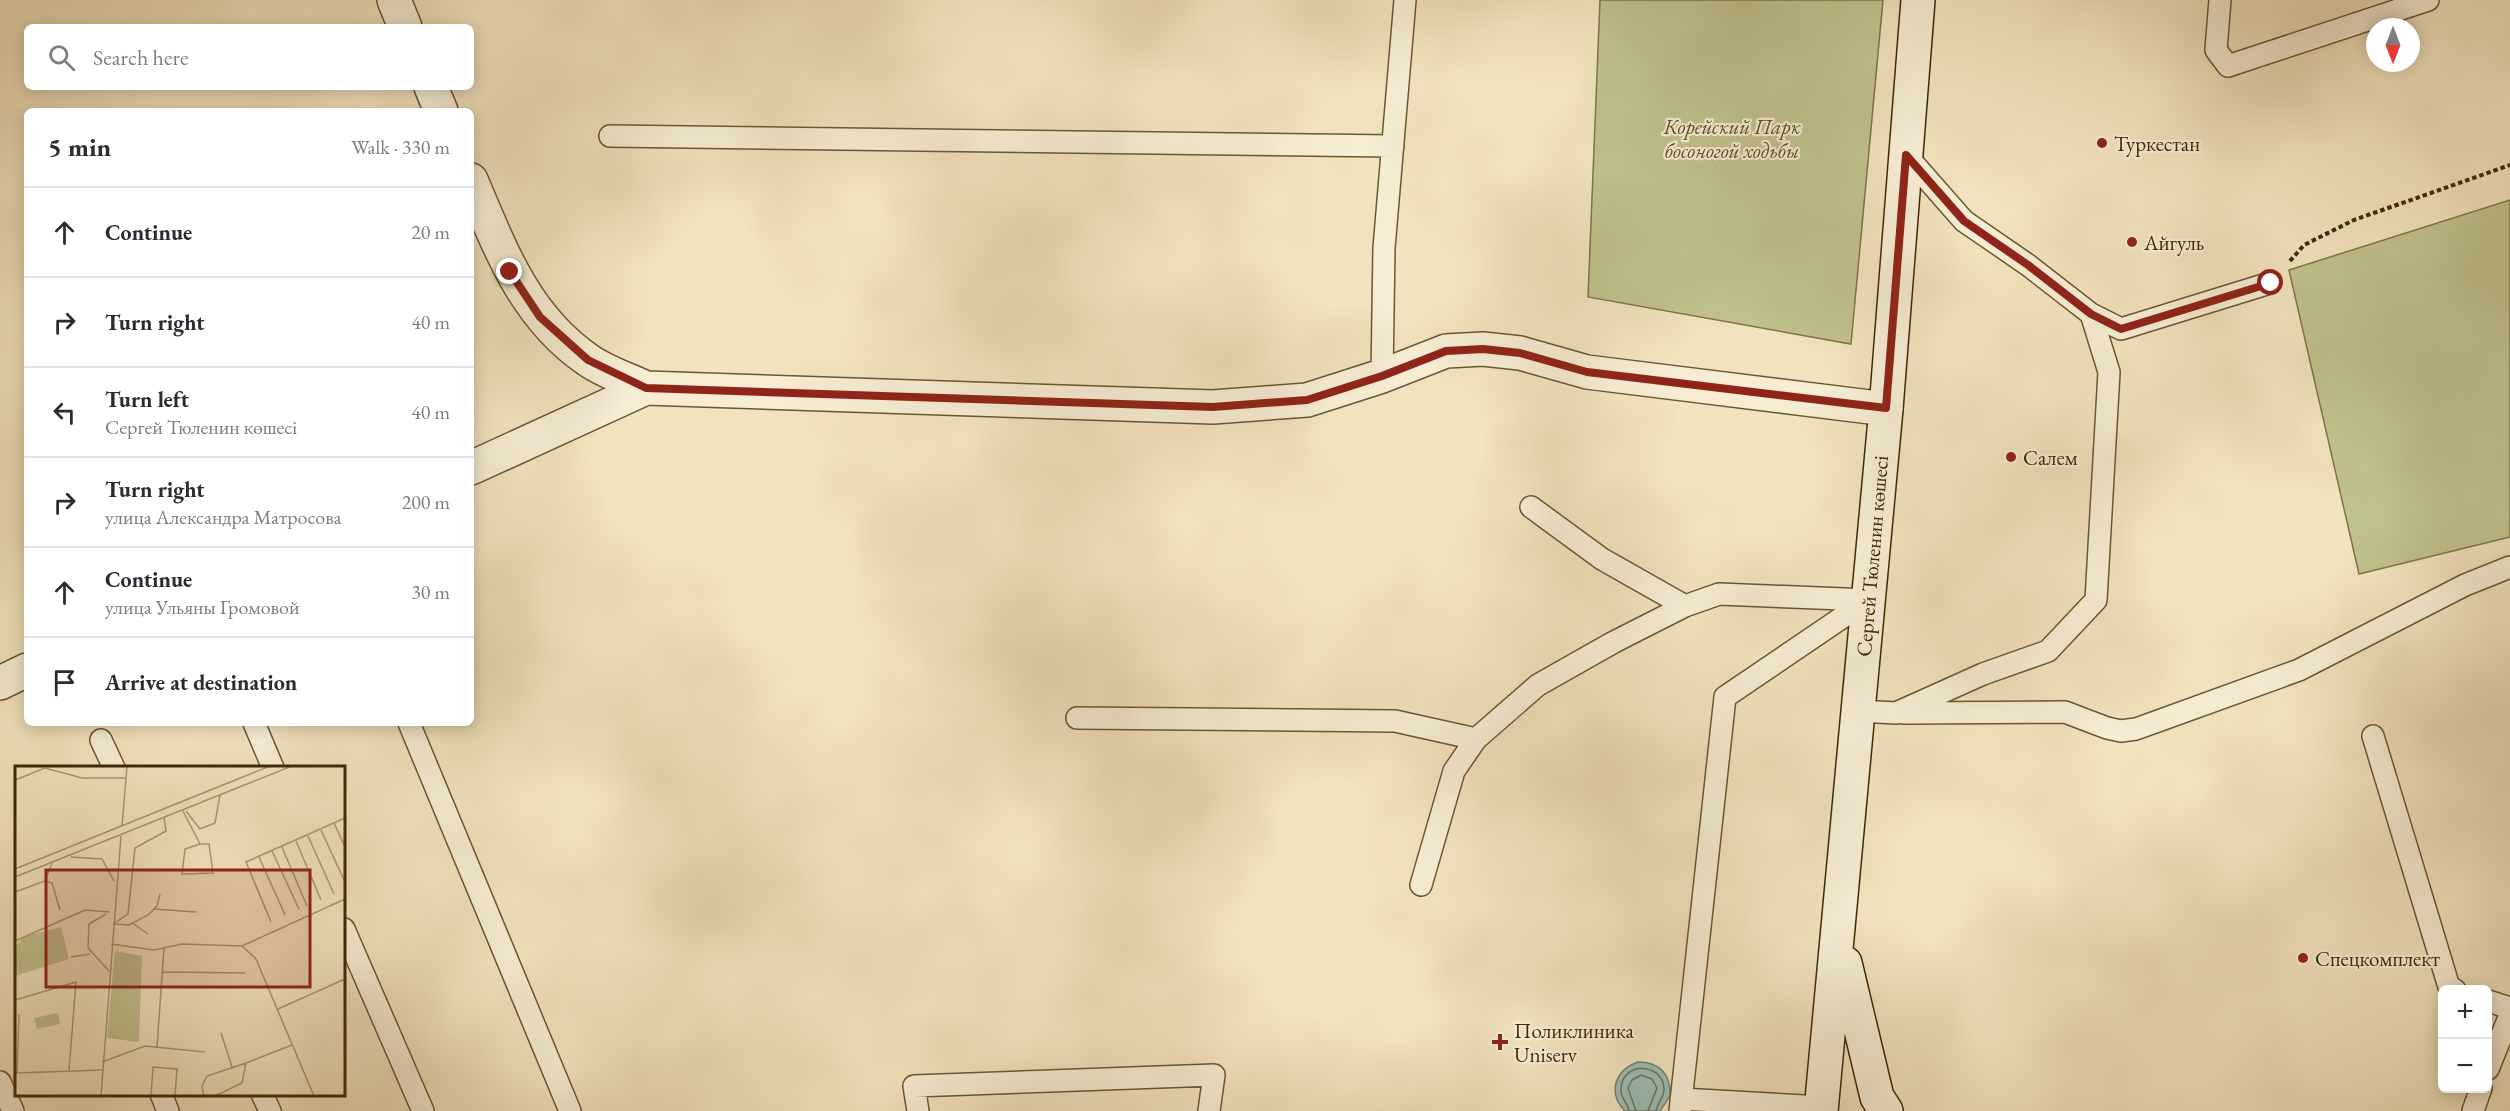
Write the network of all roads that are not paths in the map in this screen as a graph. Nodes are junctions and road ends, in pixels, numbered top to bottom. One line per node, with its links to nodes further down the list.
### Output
1 (394, 0): 6 (street)
2 (1406, 0): 10 (lane)
3 (1918, 0): 11 (street, Сергей Тюленин көшесі)
4 (2220, 0): 5 (lane)
5 (2428, 0)
6 (404, 24)
7 (432, 90): 8 (street)
8 (440, 108)
9 (610, 136): 10 (lane)
10 (1393, 146): 15 (lane)
11 (1906, 155): 14 (lane); 17 (street, Сергей Тюленин көшесі)
12 (474, 187): 16 (street)
13 (2271, 283): 14 (lane)
14 (2091, 314): 26 (lane)
15 (1382, 376): 16 (street); 17 (street)
16 (646, 388): 18 (street)
17 (1886, 408): 21 (street, Сергей Тюленин көшесі)
18 (474, 467)
19 (1531, 507): 22 (lane)
20 (2510, 567): 26 (lane)
21 (1868, 600): 22 (lane); 25 (street, Сергей Тюленин көшесі); 47 (lane)
22 (1685, 606): 31 (lane)
23 (24, 671): 24 (street)
24 (0, 683)
25 (1859, 711): 26 (lane); 36 (street, Сергей Тюленин көшесі)
26 (1896, 713)
27 (1077, 718): 31 (lane)
28 (255, 726): 34 (lane)
29 (410, 726): 53 (lane)
30 (2373, 736): 38 (lane)
31 (1476, 739): 35 (lane)
32 (101, 740): 33 (lane)
33 (113, 766)
34 (272, 766)
35 (1421, 885)
36 (1838, 929): 48 (street, Сергей Тюленин көшесі); 56 (street)
37 (345, 931): 52 (lane)
38 (2448, 985)
39 (2492, 1003): 40 (lane)
40 (2510, 1008)
41 (2510, 1015): 42 (lane)
42 (2492, 1057)
43 (0, 1082): 49 (lane)
44 (2480, 1093): 57 (lane)
45 (161, 1096): 50 (lane)
46 (262, 1096): 51 (lane)
47 (1681, 1105): 48 (lane)
48 (1822, 1109)
49 (13, 1111)
50 (168, 1111)
51 (270, 1111)
52 (423, 1111)
53 (570, 1111)
54 (918, 1111): 55 (lane)
55 (1209, 1111)
56 (1886, 1111)
57 (2473, 1111)

